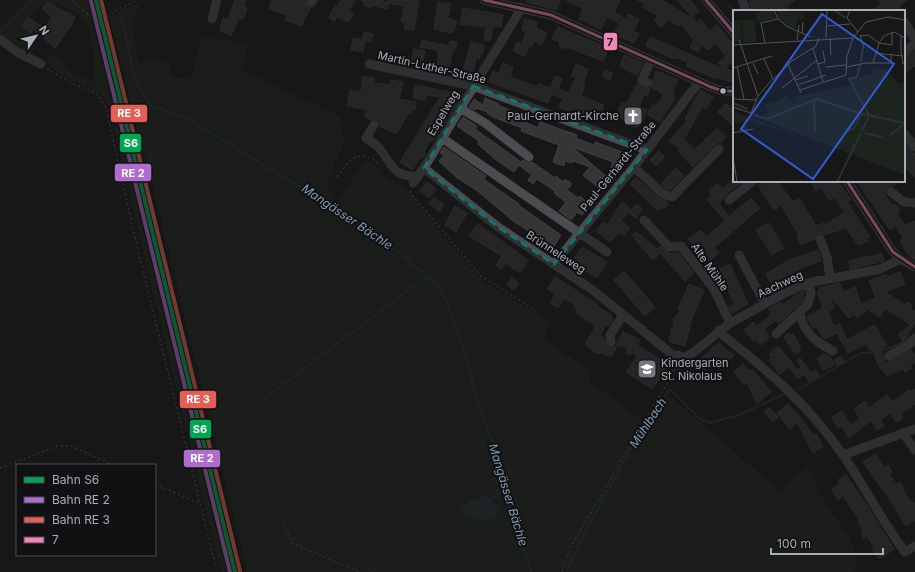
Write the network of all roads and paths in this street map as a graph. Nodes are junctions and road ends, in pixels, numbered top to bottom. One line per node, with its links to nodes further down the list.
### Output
1 (71, 0): 12 (path)
2 (137, 0): 11 (path)
3 (217, 0): 13 (street)
4 (484, 0): 8 (street)
5 (706, 0): 16 (street)
6 (742, 0): 10 (street)
7 (730, 6): 9 (path)
8 (520, 7): 20 (street); 25 (street, Espelweg)
9 (733, 10)
10 (746, 10)
11 (111, 13)
12 (96, 16)
13 (212, 19)
14 (905, 24): 18 (street)
15 (905, 31): 18 (street)
16 (733, 32)
17 (0, 38): 21 (street)
18 (914, 43): 19 (street)
19 (905, 51)
20 (651, 60): 23 (street); 24 (street)
21 (41, 64): 73 (path)
22 (369, 64): 25 (street, Martin-Luther-Straße)
23 (699, 82): 26 (street); 33 (street, Paul-Gerhardt-Straße)
24 (648, 83)
25 (473, 86): 27 (street, Espelweg); 33 (street, Martin-Luther-Straße)
26 (733, 91)
27 (460, 108): 30 (street, Espelweg); 34 (street)
28 (374, 125): 37 (street)
29 (905, 133): 31 (street)
30 (442, 138): 37 (street, Espelweg); 45 (street)
31 (915, 147)
32 (719, 149): 36 (street)
33 (647, 150): 36 (street, Paul-Gerhardt-Straße)
34 (529, 157)
35 (381, 164): 38 (path)
36 (634, 167): 45 (street, Paul-Gerhardt-Straße)
37 (418, 176): 50 (street, Brünneleweg); 55 (path)
38 (337, 177)
39 (752, 182): 42 (street)
40 (848, 182): 49 (street)
41 (891, 192): 43 (street)
42 (729, 200)
43 (915, 204)
44 (644, 220): 58 (street, Alte Mühle)
45 (580, 233): 47 (street); 50 (street, Paul-Gerhardt-Straße)
46 (820, 239): 52 (street)
47 (607, 252)
48 (739, 255): 54 (street)
49 (901, 259): 51 (street); 52 (street, Aachweg)
50 (554, 264): 57 (street, Brünneleweg)
51 (915, 267)
52 (830, 278): 53 (street, Aachweg)
53 (808, 283): 54 (street, Aachweg); 56 (street)
54 (765, 304): 58 (street, Aachweg)
55 (539, 313)
56 (799, 313): 60 (street); 63 (street)
57 (623, 315): 62 (street); 65 (street, Brünneleweg)
58 (730, 323): 59 (street, Aachweg)
59 (720, 330): 65 (street, Aachweg); 69 (street)
60 (776, 334)
61 (915, 338): 64 (street)
62 (611, 342)
63 (833, 351)
64 (889, 356)
65 (677, 360): 78 (path)
66 (915, 429): 67 (street)
67 (903, 433): 68 (street); 69 (street)
68 (915, 450)
69 (843, 455): 75 (street)
70 (112, 464): 71 (path)
71 (0, 468)
72 (156, 484): 73 (path)
73 (201, 504): 76 (path)
74 (284, 524): 77 (path)
75 (915, 546)
76 (217, 572)
77 (360, 572)
78 (562, 572)

